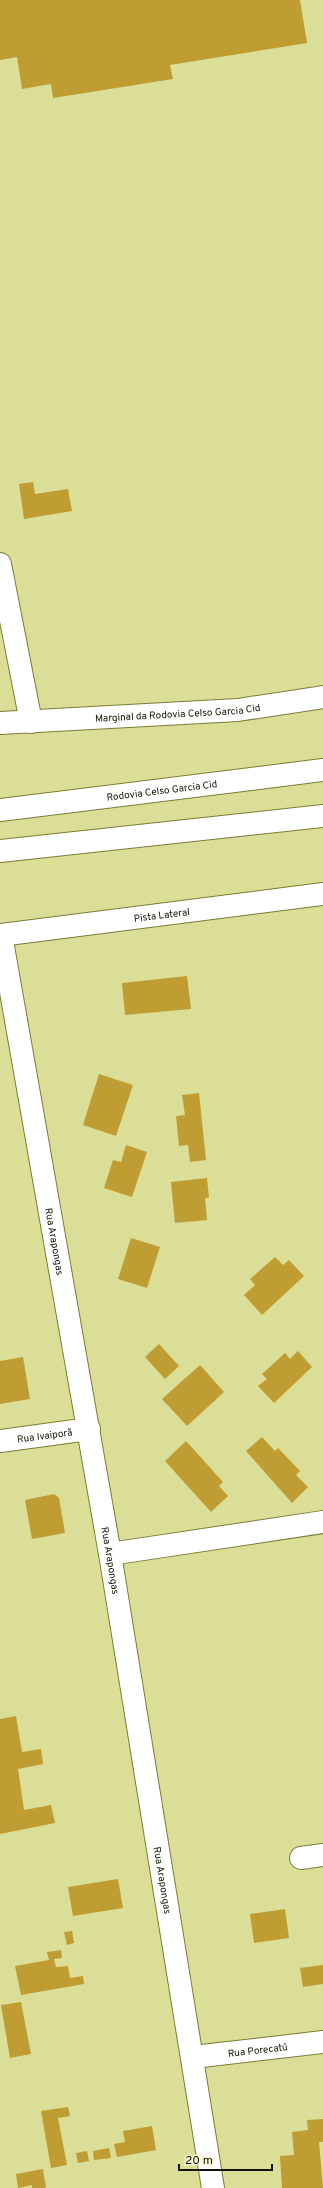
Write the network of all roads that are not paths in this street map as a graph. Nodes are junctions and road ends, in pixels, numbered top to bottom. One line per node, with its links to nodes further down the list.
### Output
1 (0, 564): 3 (main road)
2 (323, 697): 3 (main road, Marginal da Rodovia Celso Garcia Cid)
3 (31, 722): 4 (main road)
4 (0, 723)
5 (323, 770): 6 (main road, Rodovia Celso Garcia Cid)
6 (0, 810)
7 (323, 816): 8 (main road)
8 (0, 851)
9 (323, 894): 10 (main road, Pista Lateral)
10 (0, 935): 11 (main road, Rua Arapongas)
11 (89, 1430): 12 (main road, Rua Ivaiporã); 14 (main road, Rua Arapongas)
12 (0, 1441)
13 (323, 1522): 14 (main road)
14 (110, 1554): 18 (main road, Rua Arapongas)
15 (323, 1855): 16 (main road)
16 (301, 1858)
17 (323, 2042): 18 (main road, Rua Porecatú)
18 (193, 2057): 19 (main road, Rua Arapongas)
19 (213, 2188)

